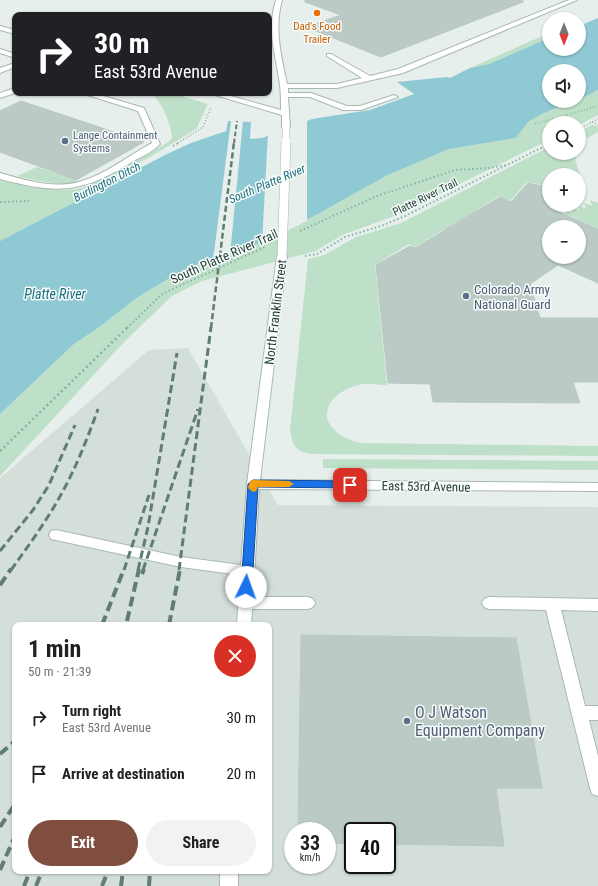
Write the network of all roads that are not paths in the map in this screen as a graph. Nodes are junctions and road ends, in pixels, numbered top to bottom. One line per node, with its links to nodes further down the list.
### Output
1 (279, 0): 11 (street, North Franklin Street)
2 (574, 0): 10 (street)
3 (0, 28): 4 (street)
4 (12, 31)
5 (0, 51): 6 (street)
6 (12, 55)
7 (329, 55): 10 (street)
8 (12, 66): 9 (street)
9 (0, 71)
10 (368, 78): 11 (street)
11 (284, 86): 13 (street, North Franklin Street)
12 (12, 91): 14 (street)
13 (285, 95): 17 (street); 18 (street, North Franklin Street)
14 (0, 96)
15 (94, 96): 19 (street)
16 (223, 96): 18 (street)
17 (394, 97)
18 (286, 114): 20 (street, North Franklin Street, bridge)
19 (0, 176)
20 (253, 484): 21 (street, East 53rd Avenue); 23 (street, North Franklin Street)
21 (598, 488)
22 (56, 535): 23 (street)
23 (247, 571): 24 (street, North Franklin Street)
24 (246, 602): 25 (street); 29 (street, North Franklin Street)
25 (308, 603)
26 (489, 603): 27 (street)
27 (552, 604): 28 (street); 30 (street)
28 (598, 605)
29 (244, 622)
30 (579, 713): 31 (street); 32 (street)
31 (598, 713)
32 (598, 788)
33 (230, 874): 34 (street)
34 (228, 886)

